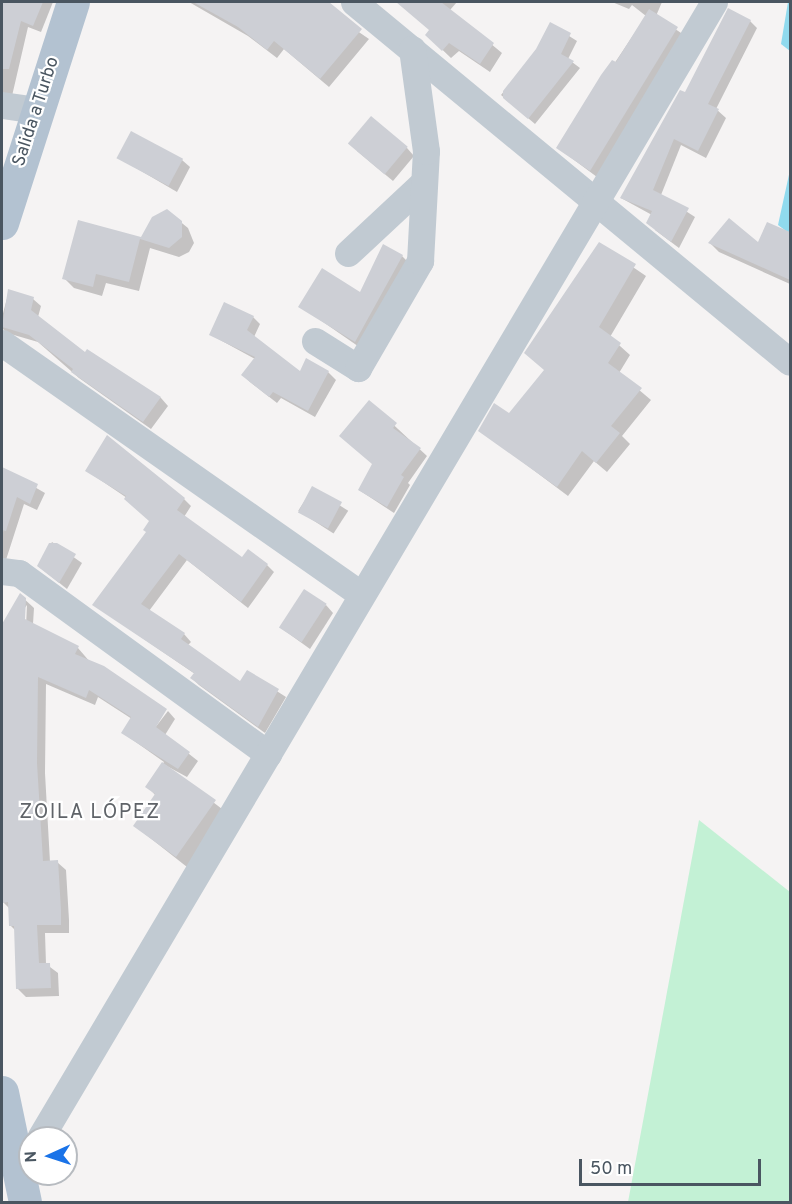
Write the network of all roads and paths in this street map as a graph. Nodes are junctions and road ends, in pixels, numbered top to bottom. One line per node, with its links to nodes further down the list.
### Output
1 (73, 2): 6 (main road, Salida a Turbo)
2 (354, 2): 4 (street)
3 (714, 2): 8 (street)
4 (412, 49): 7 (street); 8 (street)
5 (2, 105): 6 (street)
6 (38, 110): 9 (main road, Salida a Turbo)
7 (422, 184): 10 (street); 11 (street)
8 (596, 201): 13 (street); 15 (street)
9 (2, 223)
10 (348, 253)
11 (315, 341)
12 (2, 343): 15 (street)
13 (790, 362)
14 (2, 571): 16 (street)
15 (362, 595): 16 (street)
16 (268, 754): 18 (street)
17 (2, 1092): 19 (main road)
18 (47, 1126)
19 (18, 1151)

